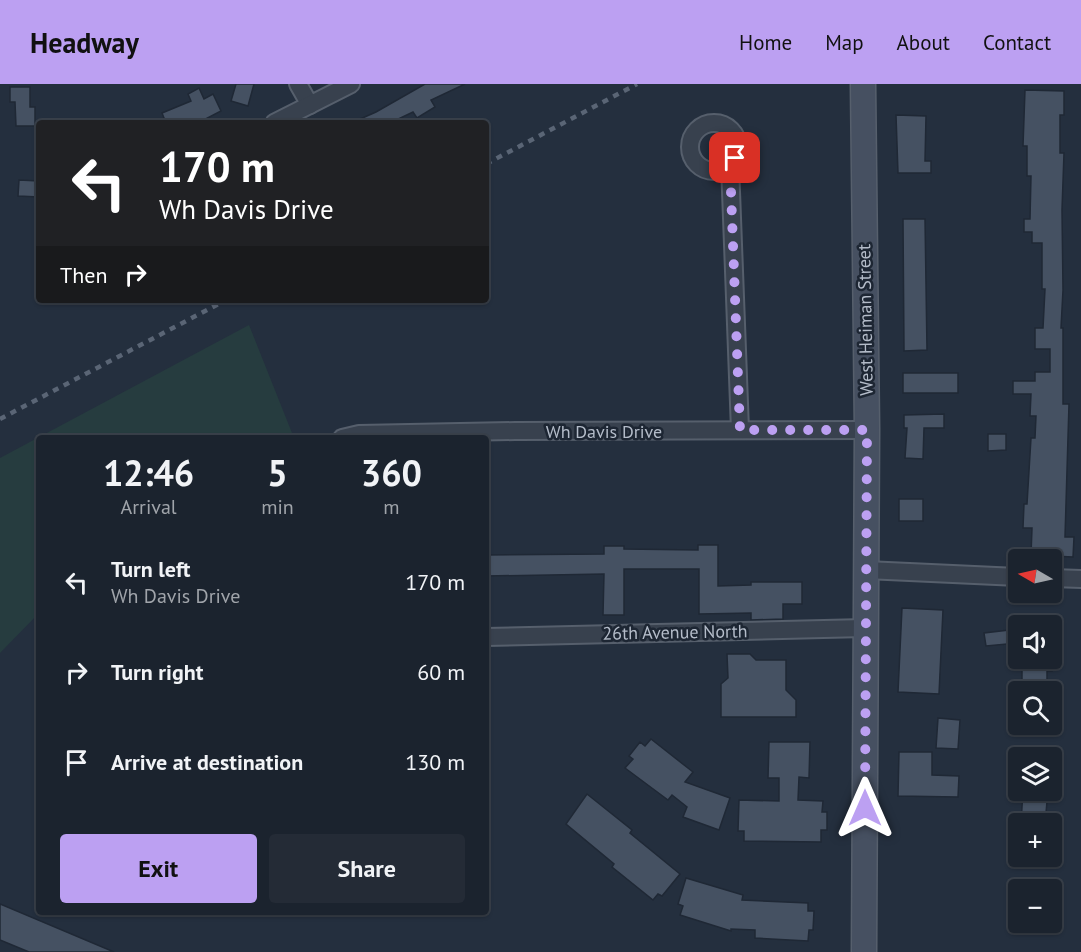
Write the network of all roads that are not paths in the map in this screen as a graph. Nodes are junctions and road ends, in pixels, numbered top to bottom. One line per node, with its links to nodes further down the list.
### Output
1 (298, 84): 4 (street)
2 (351, 84): 4 (street)
3 (863, 84): 8 (street, West Heiman Street)
4 (310, 105): 5 (street)
5 (280, 120)
6 (730, 165): 7 (street)
7 (740, 430): 8 (street, Wh Davis Drive); 9 (street, Wh Davis Drive)
8 (867, 430): 10 (street, West Heiman Street)
9 (354, 435)
10 (866, 570): 11 (street); 14 (street, West Heiman Street)
11 (1008, 577)
12 (1062, 578): 13 (street)
13 (1081, 579)
14 (865, 628): 15 (street, 26th Avenue North); 16 (street, West Heiman Street)
15 (489, 637)
16 (864, 952)

